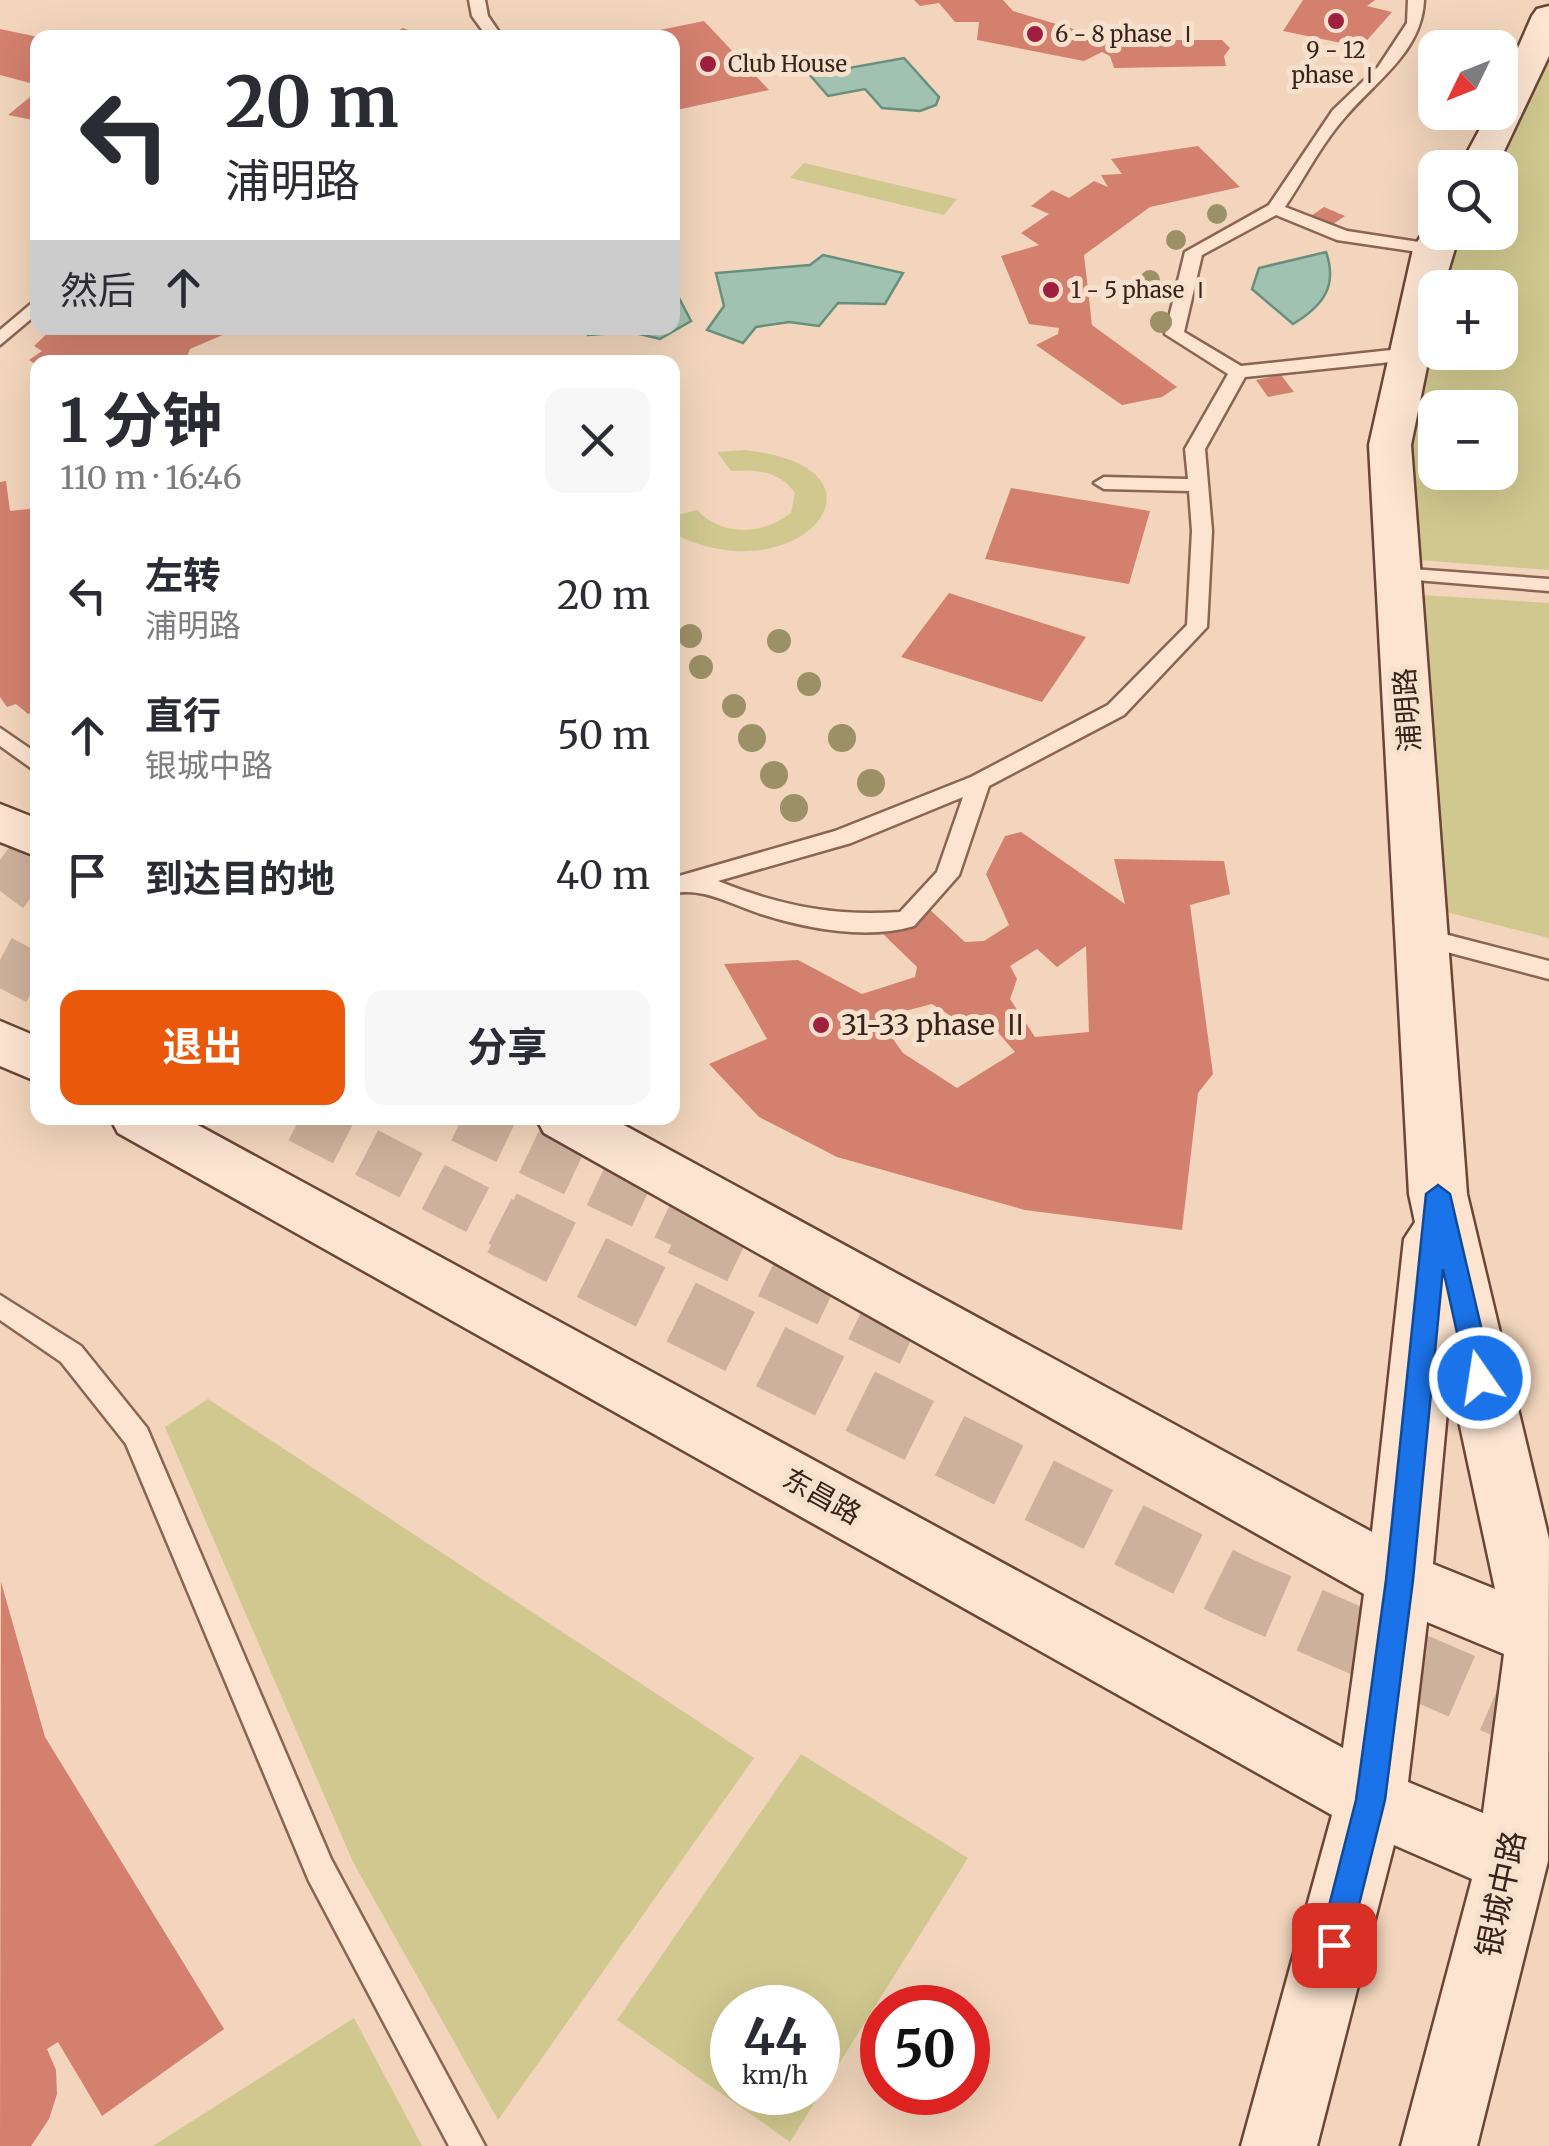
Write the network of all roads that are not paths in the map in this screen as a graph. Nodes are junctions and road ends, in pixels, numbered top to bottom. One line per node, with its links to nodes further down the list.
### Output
1 (477, 0): 4 (lane)
2 (1416, 0): 6 (lane)
3 (1549, 16): 5 (main road)
4 (490, 30)
5 (1487, 150)
6 (1275, 208): 7 (lane); 12 (lane)
7 (1418, 240)
8 (1435, 250): 11 (main road, 浦明路)
9 (30, 312): 10 (lane)
10 (0, 340)
11 (1410, 354): 12 (lane); 15 (main road, 浦明路)
12 (1238, 372): 14 (lane)
13 (1104, 484): 14 (lane)
14 (1198, 485): 19 (lane)
15 (1398, 574): 16 (lane); 23 (main road, 浦明路)
16 (1549, 585)
17 (0, 735): 18 (lane)
18 (30, 759)
19 (979, 782): 22 (lane); 22 (lane)
20 (0, 820): 21 (main road)
21 (30, 836)
22 (682, 883)
23 (1421, 937): 24 (lane); 29 (main road, 浦明路)
24 (1549, 970)
25 (0, 1041): 26 (main road)
26 (30, 1058)
27 (151, 1125): 33 (main road, 东昌路)
28 (577, 1125): 31 (main road)
29 (1438, 1194): 31 (main road, 浦明路); 32 (main road, 浦明路)
30 (0, 1306): 35 (lane)
31 (1400, 1580): 32 (main road); 33 (main road)
32 (1544, 1636): 34 (main road, 银城中路)
33 (1371, 1800): 34 (main road, 东昌路); 36 (main road)
34 (1512, 1861): 37 (main road, 银城中路)
35 (468, 2146)
36 (1280, 2146)
37 (1440, 2146)

